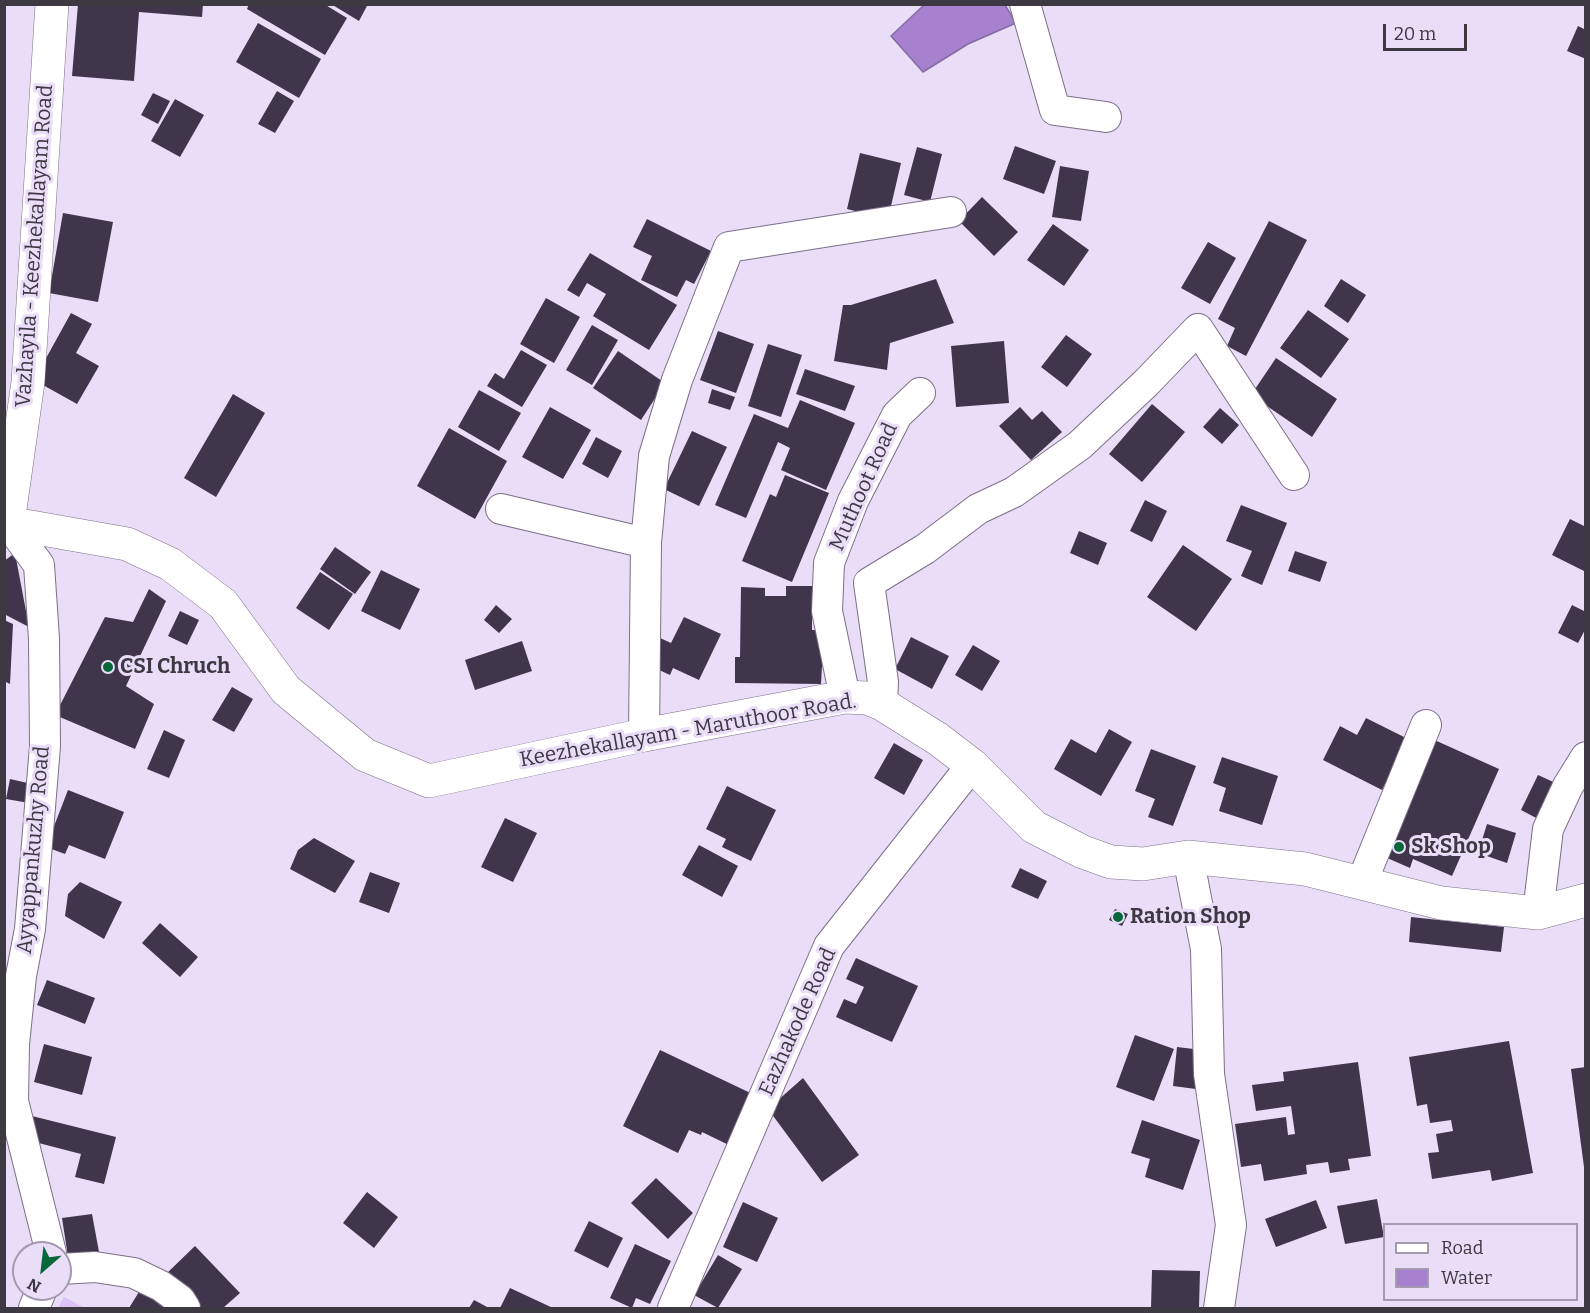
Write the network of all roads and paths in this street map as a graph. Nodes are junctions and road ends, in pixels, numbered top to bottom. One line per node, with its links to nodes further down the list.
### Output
1 (51, 4): 8 (street, Vazhayila - Keezhekallayam Road)
2 (1025, 4): 3 (street)
3 (1106, 117)
4 (951, 212): 9 (street)
5 (920, 393): 10 (street, Muthoot Road)
6 (1294, 475): 11 (street)
7 (501, 509): 9 (street)
8 (6, 524): 13 (street, Keezhekallayam - Maruthoor Road.); 20 (street, Ayyappankuzhy Road)
9 (646, 543): 13 (street)
10 (845, 697): 11 (street, Keezhekallayam - Maruthoor Road.); 13 (street, Keezhekallayam - Maruthoor Road.)
11 (882, 704): 15 (street, Keezhekallayam - Maruthoor Road.)
12 (1426, 725): 17 (street)
13 (644, 735)
14 (1586, 757): 19 (street)
15 (972, 765): 16 (street, Keezhekallayam - Maruthoor Road.); 24 (street, Eazhakode Road)
16 (1188, 857): 17 (street, Keezhekallayam - Maruthoor Road.); 25 (street)
17 (1362, 882): 19 (street, Keezhekallayam - Maruthoor Road.)
18 (1586, 900): 19 (street, Keezhekallayam - Maruthoor Road.)
19 (1538, 913)
20 (9, 1100): 21 (street, Ayyappankuzhy Road)
21 (48, 1241)
22 (72, 1268): 23 (street)
23 (185, 1308)
24 (673, 1308)
25 (1219, 1308)

